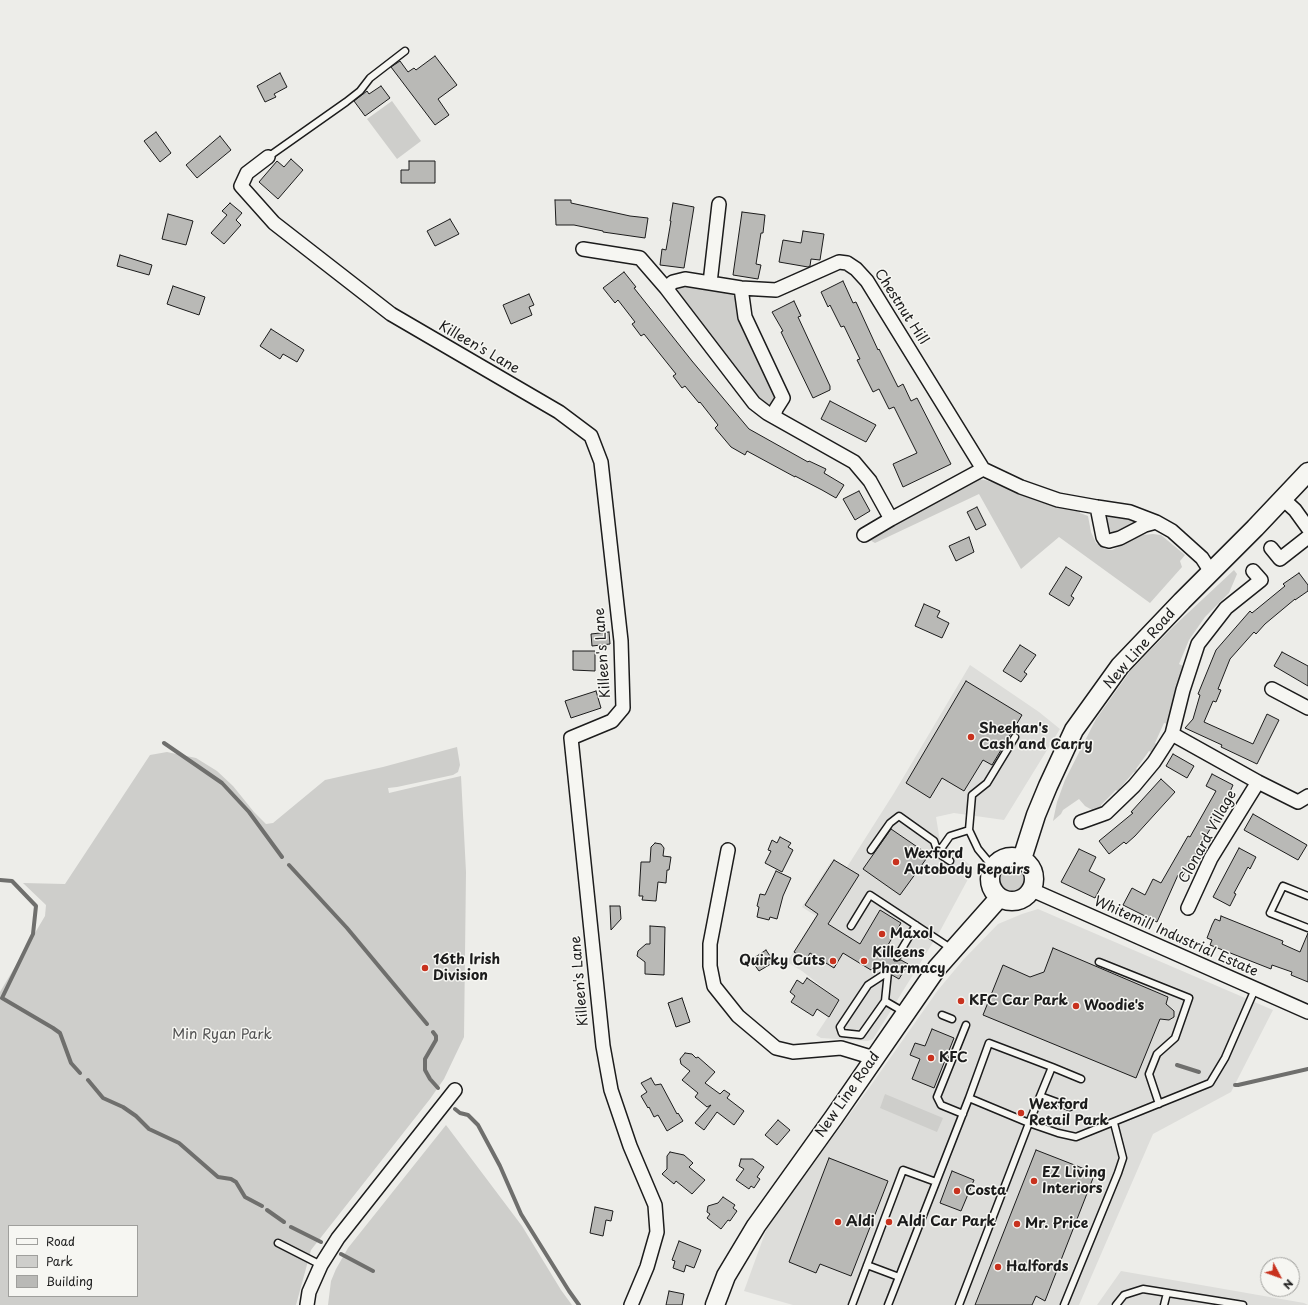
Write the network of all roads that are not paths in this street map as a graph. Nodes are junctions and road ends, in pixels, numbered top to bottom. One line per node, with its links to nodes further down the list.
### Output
1 (405, 51): 2 (lane)
2 (268, 157): 70 (street, Killeen's Lane)
3 (719, 204): 5 (street)
4 (583, 249): 6 (street)
5 (710, 283): 6 (street, Chestnut Hill); 7 (street, Chestnut Hill)
6 (666, 288): 8 (street)
7 (740, 288): 8 (street); 9 (street, Chestnut Hill)
8 (774, 416): 13 (street)
9 (983, 469): 12 (street); 13 (street)
10 (1308, 472): 11 (main road, New Line Road)
11 (1283, 499): 15 (street); 20 (main road, New Line Road)
12 (1096, 508): 14 (street); 14 (street)
13 (892, 518): 16 (street)
14 (1156, 522): 20 (street)
15 (1308, 528)
16 (864, 535)
17 (1308, 537): 18 (street)
18 (1271, 548)
19 (1253, 571): 23 (street)
20 (1211, 572): 32 (main road, New Line Road)
21 (1272, 689): 22 (street)
22 (1308, 708)
23 (1172, 734): 25 (street, Clonard Village); 27 (street)
24 (1015, 737): 28 (lane)
25 (1258, 782): 26 (street, Clonard Village); 38 (street, Clonard Village)
26 (1308, 796)
27 (1081, 822)
28 (969, 830): 31 (lane); 34 (lane)
29 (728, 850): 52 (street)
30 (871, 850): 31 (lane)
31 (938, 853): 33 (lane)
32 (1022, 859): 34 (main road); 35 (main road)
33 (950, 861)
34 (993, 867): 37 (main road)
35 (1032, 890): 37 (main road); 45 (street, Whitemill Industrial Estate)
36 (1308, 896): 41 (lane)
37 (999, 898): 42 (main road, New Line Road)
38 (1188, 908)
39 (851, 926): 40 (lane)
40 (916, 926): 42 (lane); 43 (lane)
41 (1308, 928)
42 (953, 950): 48 (main road, New Line Road)
43 (897, 957)
44 (1099, 962): 58 (lane)
45 (1255, 989): 47 (street, Whitemill Industrial Estate); 58 (lane)
46 (885, 1001): 46 (lane); 48 (lane)
47 (1308, 1012)
48 (905, 1013): 52 (main road, New Line Road)
49 (942, 1015): 50 (lane)
50 (952, 1019)
51 (966, 1025): 60 (lane)
52 (874, 1058): 71 (main road, New Line Road)
53 (1052, 1067): 54 (lane); 56 (lane); 57 (lane)
54 (1081, 1079)
55 (455, 1090): 65 (street)
56 (1040, 1096): 59 (lane); 61 (lane)
57 (969, 1098): 60 (lane); 61 (lane)
58 (1159, 1104): 62 (lane)
59 (1070, 1107)
60 (963, 1114): 63 (lane)
61 (1029, 1123): 62 (lane); 74 (lane)
62 (1114, 1123): 75 (lane)
63 (936, 1182): 66 (lane); 67 (lane)
64 (278, 1243): 65 (lane)
65 (321, 1265): 69 (street)
66 (867, 1265): 67 (lane); 72 (lane)
67 (899, 1277): 73 (lane)
68 (1167, 1293): 76 (lane); 77 (lane); 78 (lane)
69 (307, 1305)
70 (631, 1305)
71 (715, 1305)
72 (852, 1305)
73 (888, 1305)
74 (959, 1305)
75 (1064, 1305)
76 (1116, 1305)
77 (1164, 1305)
78 (1243, 1305)

